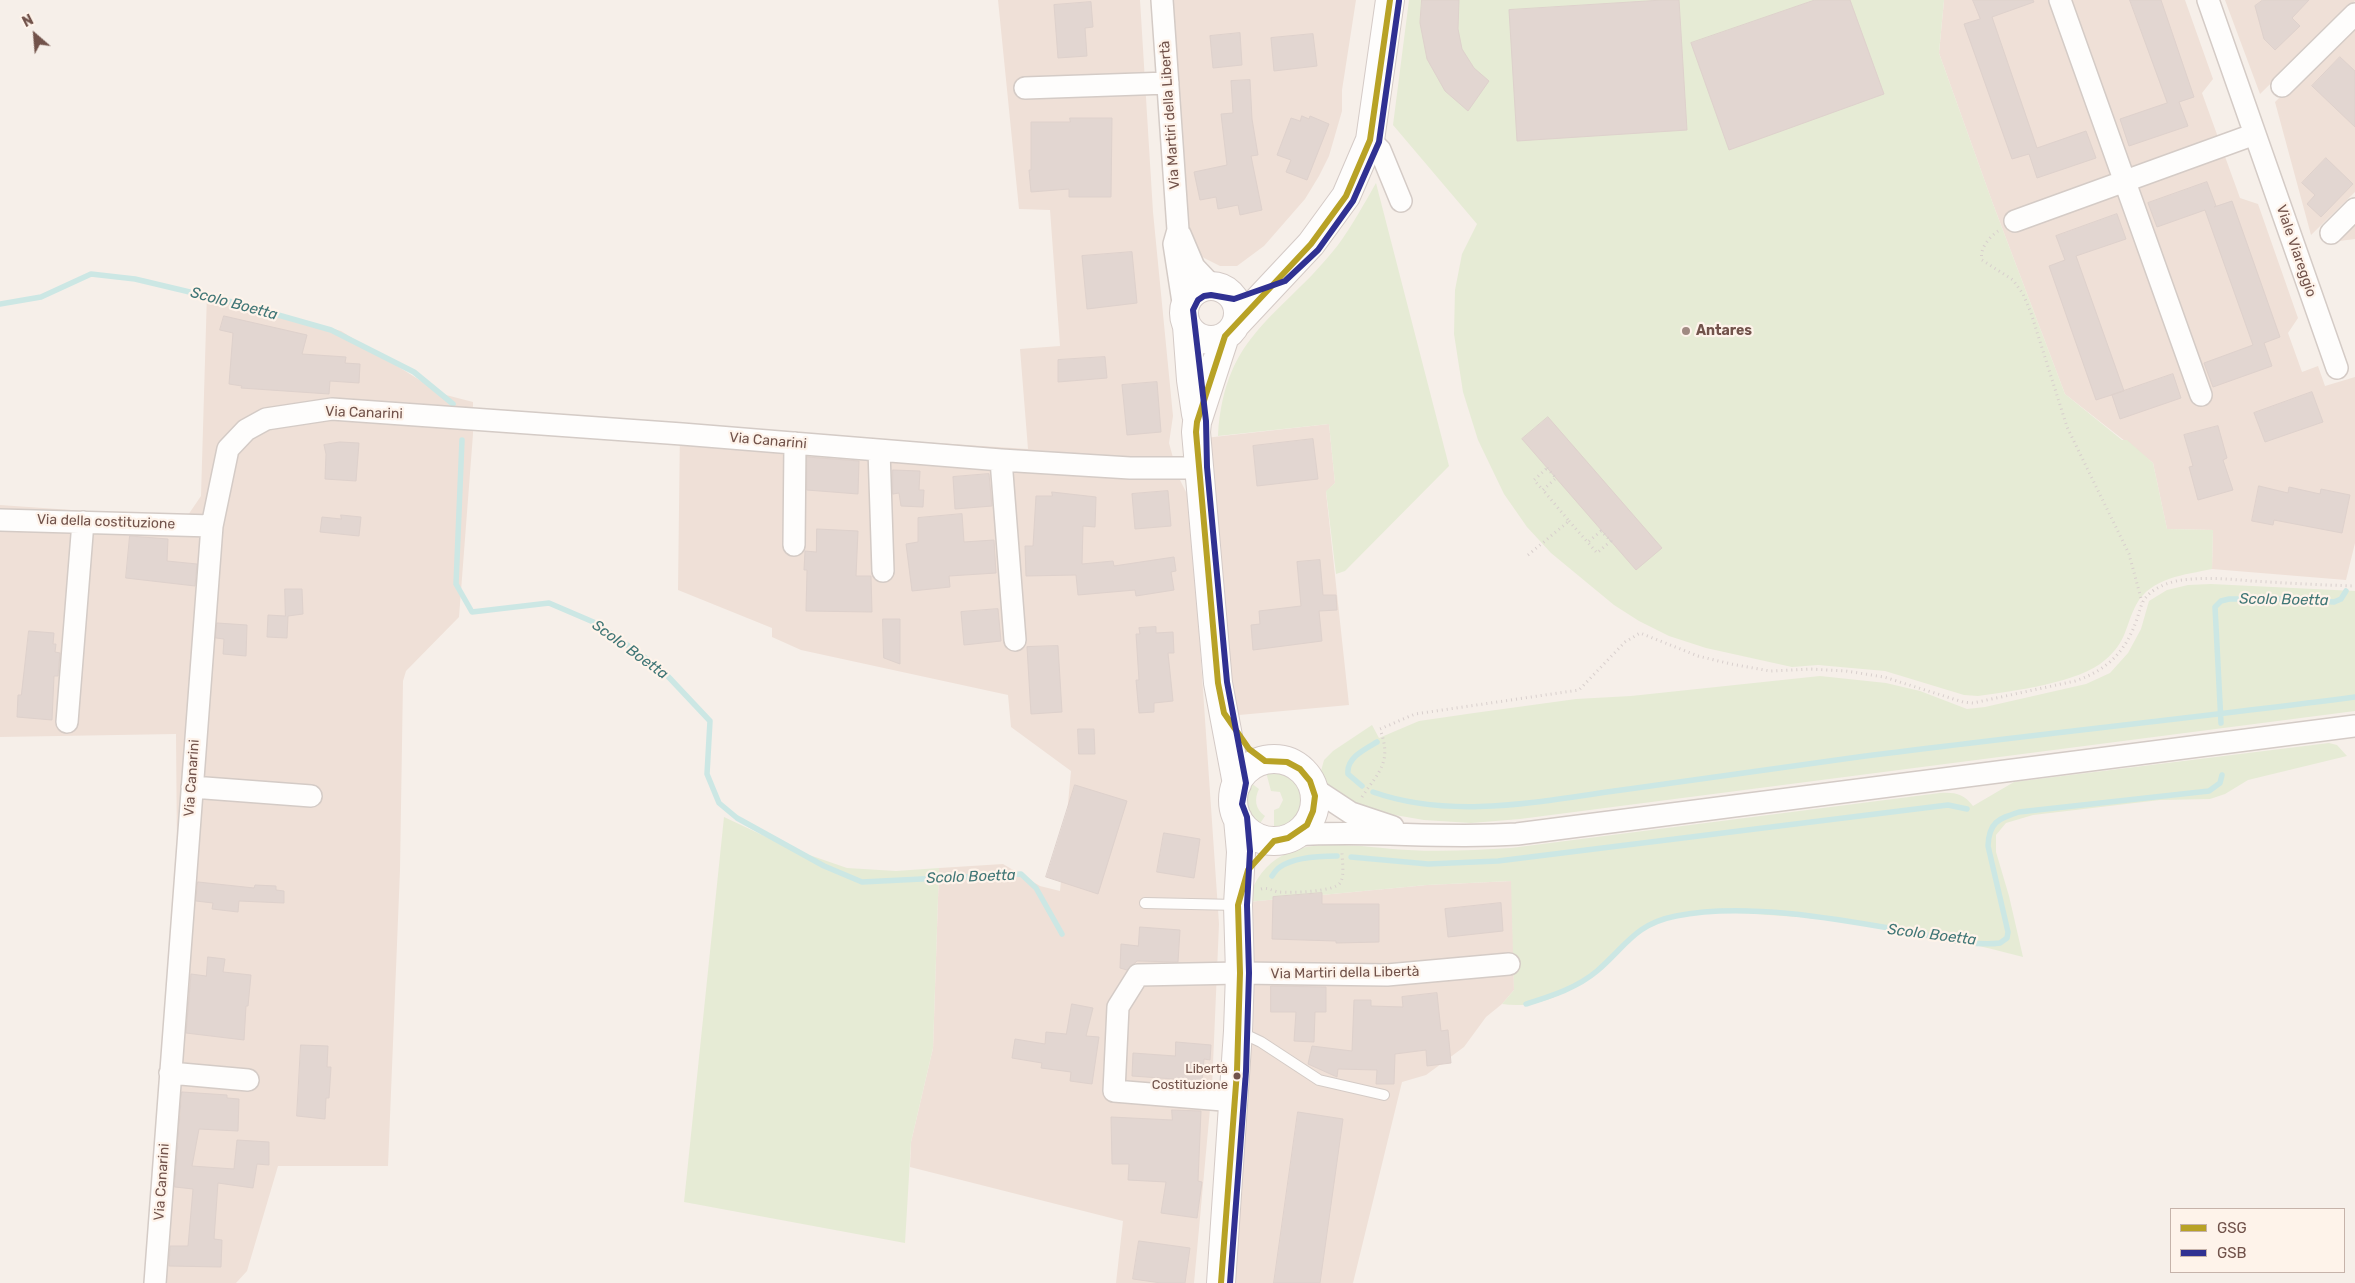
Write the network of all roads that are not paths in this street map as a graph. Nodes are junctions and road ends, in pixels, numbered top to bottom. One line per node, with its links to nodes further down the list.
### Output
1 (1162, 0): 6 (street, Via Martiri della Libertà)
2 (1390, 0): 10 (street)
3 (2060, 0): 11 (street)
4 (2208, 0): 9 (street, Viale Viareggio)
5 (2355, 14): 7 (street)
6 (1168, 83): 8 (street); 15 (street, Via Martiri della Libertà)
7 (2282, 86)
8 (1025, 88)
9 (2255, 134): 11 (street); 21 (street, Viale Viareggio)
10 (1370, 140): 12 (street); 17 (street)
11 (2124, 180): 14 (street); 22 (street)
12 (1401, 201)
13 (2355, 209): 16 (street)
14 (2015, 221)
15 (1178, 230): 18 (street, Via Martiri della Libertà); 19 (street, Via Martiri della Libertà)
16 (2331, 232)
17 (1280, 274): 18 (street); 20 (street)
18 (1219, 288): 19 (street); 20 (street, Via Martiri della Libertà)
19 (1185, 318): 20 (street); 23 (street, Via Martiri della Libertà)
20 (1230, 330): 23 (street, Via Martiri della Libertà)
21 (2337, 368)
22 (2201, 395)
23 (1197, 422): 27 (street, Via Martiri della Libertà)
24 (794, 443): 25 (street, Via Canarini); 30 (street, Via Canarini); 31 (street)
25 (879, 450): 26 (street, Via Canarini); 32 (street)
26 (1001, 460): 27 (street, Via Canarini); 33 (street)
27 (1198, 468): 34 (street, Via Martiri della Libertà)
28 (0, 520): 29 (street, Via della costituzione)
29 (83, 522): 30 (street, Via della costituzione); 35 (street)
30 (212, 526): 39 (street, Via Canarini)
31 (794, 545)
32 (883, 571)
33 (1015, 640)
34 (1224, 713): 37 (street, Via Martiri della Libertà); 38 (street, Via Martiri della Libertà)
35 (67, 722)
36 (2355, 726): 43 (street)
37 (1264, 761): 38 (street); 40 (street)
38 (1237, 784): 42 (street, Via Martiri della Libertà)
39 (192, 787): 41 (street); 50 (street, Via Canarini)
40 (1313, 788): 43 (street); 44 (street, Via Martiri della Libertà)
41 (311, 796)
42 (1238, 819): 44 (street); 46 (street, Via Martiri della Libertà)
43 (1419, 835): 44 (street)
44 (1284, 838): 46 (street, Via Martiri della Libertà)
45 (1145, 904): 46 (lane)
46 (1238, 905): 48 (street, Via Martiri della Libertà)
47 (1509, 964): 48 (street, Via Martiri della Libertà)
48 (1240, 974): 49 (street, Via Martiri della Libertà); 53 (street)
49 (1238, 1031): 52 (lane); 53 (street, Via Martiri della Libertà)
50 (170, 1072): 51 (street); 54 (street, Via Canarini)
51 (248, 1080)
52 (1384, 1095)
53 (1235, 1101): 55 (street, Via Martiri della Libertà)
54 (155, 1283)
55 (1220, 1283)

